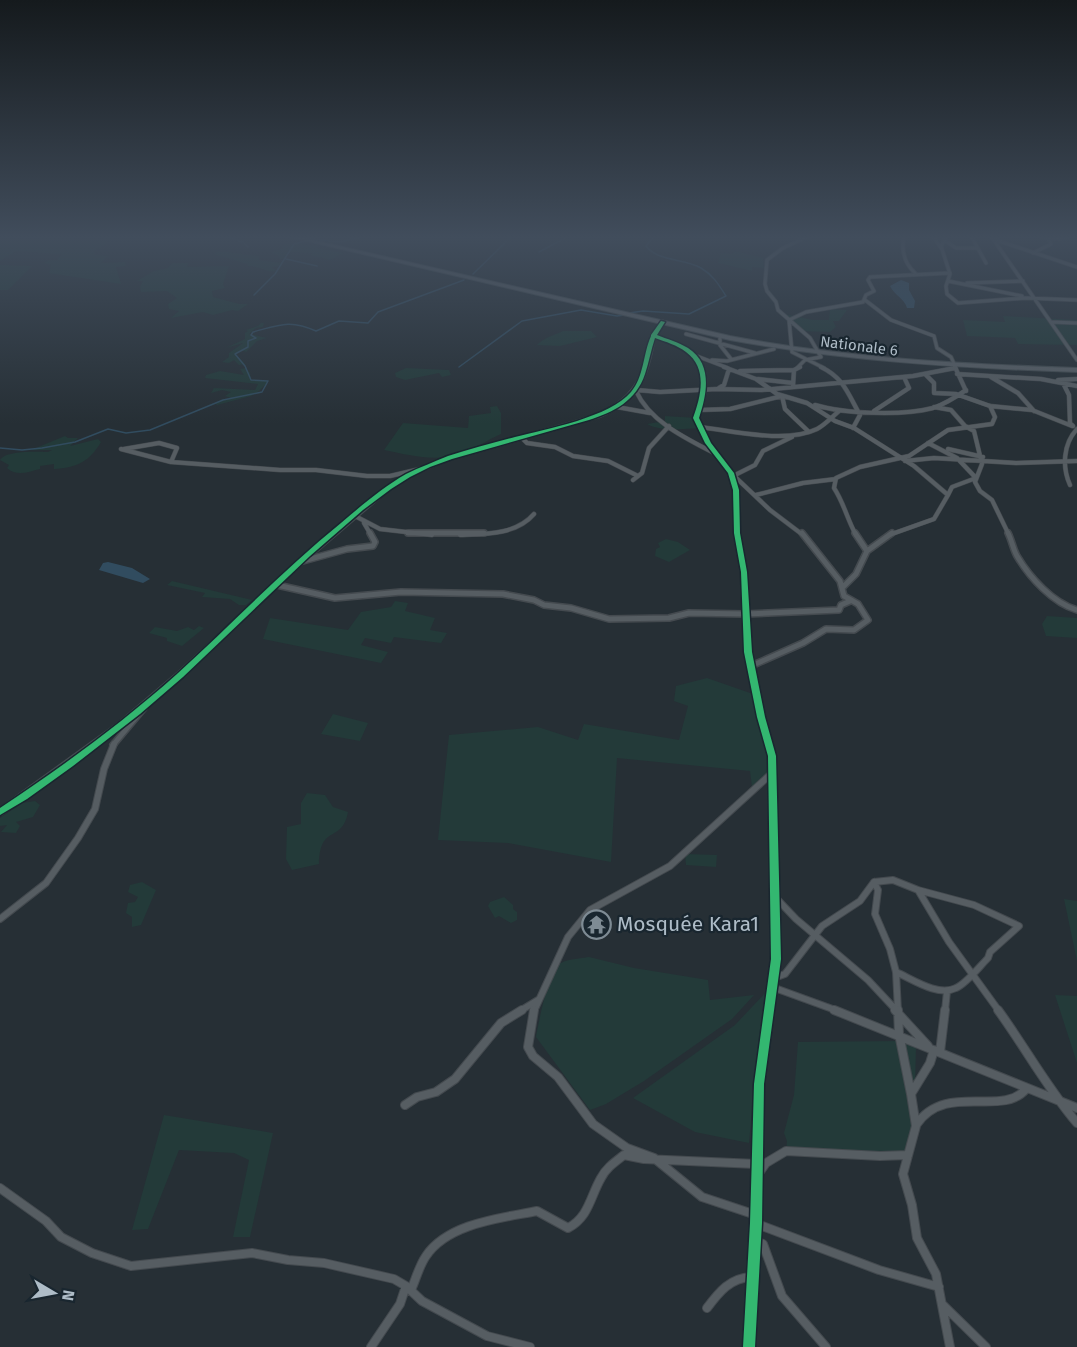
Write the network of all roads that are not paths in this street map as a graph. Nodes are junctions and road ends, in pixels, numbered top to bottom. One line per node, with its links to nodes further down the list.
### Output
1 (563, 299): 9 (main road, Nationale 6)
2 (773, 299): 8 (street)
3 (952, 299): 4 (street)
4 (1014, 299)
5 (1035, 299): 6 (street); 10 (street)
6 (1041, 299)
7 (865, 300): 8 (street); 25 (street)
8 (789, 320): 17 (street); 19 (street)
9 (663, 322): 13 (street); 17 (main road, Nationale 6)
10 (1051, 322): 11 (street); 24 (street)
11 (1077, 323)
12 (686, 334): 15 (street)
13 (653, 335): 20 (street); 45 (street)
14 (720, 338): 15 (street)
15 (720, 345): 18 (street); 22 (street)
16 (774, 349): 18 (street)
17 (792, 350): 19 (main road, Nationale 6); 23 (street)
18 (755, 353): 22 (street)
19 (820, 354): 23 (street); 25 (main road, Nationale 6)
20 (694, 355): 21 (street); 43 (street)
21 (704, 359): 22 (street); 26 (street)
22 (729, 360): 26 (street)
23 (804, 360): 27 (street); 37 (street)
24 (1077, 360)
25 (954, 367): 28 (main road, Nationale 6); 30 (street); 31 (street)
26 (727, 368): 29 (street); 41 (street)
27 (794, 370): 29 (street); 39 (street)
28 (1077, 370)
29 (735, 371): 34 (street)
30 (957, 374): 33 (street); 44 (street)
31 (925, 375): 32 (street); 46 (street)
32 (904, 377): 37 (street); 57 (street)
33 (990, 377): 36 (street); 58 (street)
34 (756, 379): 39 (street); 42 (street)
35 (1077, 379): 36 (street)
36 (1047, 380): 38 (street)
37 (844, 382): 39 (street); 56 (street)
38 (1062, 383): 40 (street); 65 (street)
39 (793, 385): 42 (street)
40 (1077, 385)
41 (717, 389): 42 (street); 43 (street)
42 (769, 389): 47 (street)
43 (703, 390): 45 (street); 54 (street)
44 (966, 390): 46 (street); 48 (street)
45 (636, 391): 51 (street); 59 (street)
46 (960, 395): 48 (street); 52 (street)
47 (782, 396): 49 (street); 54 (street); 66 (street)
48 (969, 398): 50 (street); 53 (street)
49 (807, 403): 55 (street); 60 (street)
50 (990, 406): 58 (street); 64 (street)
51 (617, 407): 59 (street); 68 (street)
52 (934, 407): 57 (street); 64 (street)
53 (976, 408)
54 (699, 410): 62 (street)
55 (839, 411): 56 (street); 60 (street)
56 (857, 411): 57 (street); 63 (street)
57 (874, 411)
58 (1034, 411): 65 (street)
59 (651, 414): 61 (street)
60 (831, 418): 63 (street); 66 (street)
61 (669, 426): 71 (street); 79 (street)
62 (700, 427): 67 (street); 71 (street)
63 (853, 428): 74 (street)
64 (970, 428): 69 (street); 73 (street)
65 (1075, 428): 75 (street)
66 (809, 432): 67 (street)
67 (796, 435): 80 (street)
68 (522, 438): 78 (street); 79 (street)
69 (928, 443): 70 (street); 74 (street)
70 (940, 447): 72 (street); 73 (street)
71 (716, 454): 80 (street)
72 (957, 458): 73 (street); 74 (street); 82 (street)
73 (982, 458): 75 (street); 82 (street)
74 (903, 460): 81 (street); 86 (street)
75 (1064, 461): 76 (street); 84 (street)
76 (1077, 461)
77 (171, 462): 77 (street); 78 (street)
78 (421, 468): 88 (street)
79 (638, 476): 83 (street)
80 (733, 476): 85 (street); 96 (street)
81 (837, 478): 85 (street); 90 (street)
82 (976, 478): 86 (street); 95 (street)
83 (633, 480)
84 (1070, 485)
85 (756, 495): 93 (street)
86 (948, 495): 90 (street)
87 (534, 514): 89 (street)
88 (356, 516): 89 (street); 91 (street)
89 (363, 522): 91 (street)
90 (867, 551): 93 (street)
91 (303, 561): 92 (street)
92 (277, 585): 96 (street); 98 (street)
93 (843, 587): 94 (street)
94 (850, 601): 96 (street); 97 (street)
95 (1077, 610)
96 (746, 614): 97 (street)
97 (751, 666): 99 (street)
98 (146, 704): 100 (street); 104 (street)
99 (773, 772): 103 (street); 110 (street)
100 (0, 812)
101 (874, 882): 102 (street); 105 (street); 106 (street)
102 (918, 890): 107 (street); 107 (street)
103 (774, 895): 105 (street); 108 (street)
104 (0, 919)
105 (814, 935): 108 (street); 111 (street)
106 (896, 972): 109 (street); 111 (street)
107 (972, 973): 109 (street); 116 (street)
108 (772, 983): 112 (street); 123 (street)
109 (947, 991): 113 (street)
110 (538, 1000): 117 (street); 122 (street)
111 (897, 1011): 112 (street); 113 (street)
112 (899, 1034): 113 (street); 115 (street)
113 (934, 1050): 114 (street); 115 (street)
114 (1026, 1089): 116 (street); 120 (street)
115 (911, 1094): 120 (street)
116 (1058, 1101): 118 (street); 119 (street)
117 (405, 1105)
118 (1077, 1108)
119 (1077, 1123)
120 (916, 1126): 121 (street)
121 (908, 1155): 124 (street); 129 (street)
122 (654, 1158): 123 (street); 126 (street); 130 (street)
123 (756, 1164): 124 (street)
124 (756, 1176): 126 (street)
125 (0, 1188): 130 (street)
126 (756, 1219): 127 (street); 129 (street)
127 (754, 1241): 128 (street); 137 (street)
128 (753, 1277): 132 (street); 136 (street)
129 (939, 1287): 131 (street)
130 (409, 1288): 133 (street); 134 (street)
131 (942, 1304): 138 (street); 139 (street)
132 (707, 1308)
133 (508, 1344): 135 (street)
134 (371, 1347)
135 (530, 1347)
136 (749, 1347)
137 (826, 1347)
138 (950, 1347)
139 (986, 1347)

